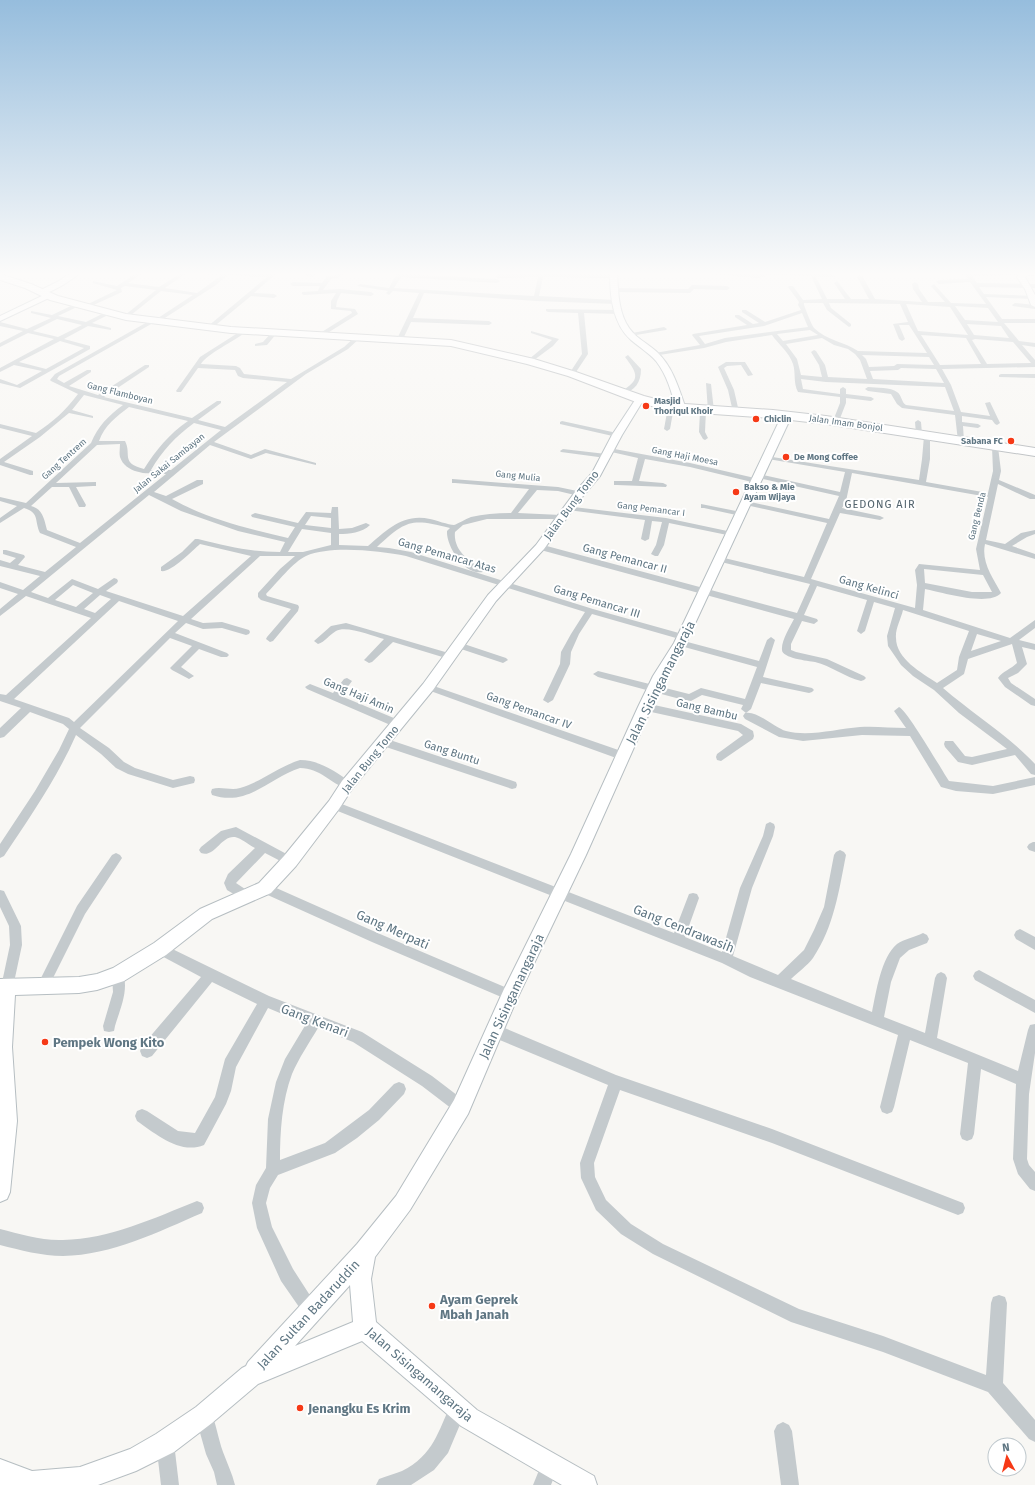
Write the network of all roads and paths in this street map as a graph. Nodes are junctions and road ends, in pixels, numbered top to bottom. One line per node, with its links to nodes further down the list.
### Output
1 (55, 341): 30 (street)
2 (66, 341): 39 (street)
3 (119, 341): 53 (street)
4 (230, 341): 33 (street)
5 (267, 341): 20 (street)
6 (353, 341): 48 (street, Jalan Sakai Sambayan)
7 (429, 341): 29 (highway, Jalan Imam Bonjol)
8 (554, 341): 29 (street)
9 (584, 341): 41 (street)
10 (639, 341): 26 (street)
11 (701, 341): 22 (street)
12 (721, 341): 22 (street)
13 (792, 341): 19 (street)
14 (831, 341): 24 (street)
15 (923, 341): 27 (street)
16 (972, 341): 34 (street)
17 (1008, 341): 18 (street)
18 (1016, 342): 21 (street); 31 (street)
19 (782, 343): 45 (street)
20 (257, 345)
21 (1035, 345)
22 (704, 346): 26 (street)
23 (814, 352): 46 (street)
24 (857, 353): 25 (street); 37 (street)
25 (893, 353): 27 (street); 35 (street)
26 (655, 355): 64 (street)
27 (931, 355): 36 (street)
28 (628, 357): 57 (street)
29 (530, 362): 41 (highway, Jalan Imam Bonjol)
30 (14, 363): 38 (street); 39 (street)
31 (1034, 363): 34 (street)
32 (147, 366): 58 (street)
33 (196, 366): 48 (street); 55 (street)
34 (985, 366): 36 (street)
35 (898, 367): 36 (street); 37 (street); 50 (street)
36 (939, 367): 52 (street)
37 (867, 369): 49 (street)
38 (0, 370)
39 (48, 371): 47 (street)
40 (90, 371): 53 (street)
41 (572, 374): 57 (highway, Jalan Imam Bonjol)
42 (750, 375): 67 (street)
43 (1001, 376): 44 (street)
44 (1035, 376)
45 (798, 377): 46 (street); 59 (street)
46 (826, 380): 49 (street)
47 (0, 381)
48 (292, 381): 79 (street, Jalan Sakai Sambayan)
49 (869, 381): 50 (street); 54 (street)
50 (894, 381): 52 (street)
51 (708, 384): 66 (street)
52 (948, 385): 68 (street)
53 (64, 386): 56 (street, Gang Flamboyan)
54 (868, 390): 59 (street); 68 (street)
55 (178, 391)
56 (82, 392): 58 (street, Gang Flamboyan); 65 (street)
57 (622, 393): 60 (highway, Jalan Imam Bonjol)
58 (99, 396): 63 (street, Gang Flamboyan)
59 (843, 396): 71 (street)
60 (640, 399): 64 (highway, Jalan Imam Bonjol); 80 (street, Jalan Bung Tomo)
61 (219, 402): 72 (street)
62 (988, 403): 68 (street)
63 (127, 405): 72 (street, Gang Flamboyan); 85 (street, Gang Tentrem)
64 (676, 408): 66 (highway, Jalan Imam Bonjol); 78 (street)
65 (67, 411): 70 (street); 82 (street)
66 (707, 411): 67 (highway, Jalan Imam Bonjol); 83 (street)
67 (736, 412): 69 (highway, Jalan Imam Bonjol)
68 (958, 414): 75 (street)
69 (787, 415): 71 (highway, Jalan Imam Bonjol); 92 (street, Jalan Sisingamangaraja)
70 (91, 417)
71 (836, 421): 81 (highway, Jalan Imam Bonjol)
72 (192, 422): 79 (street, Gang Flamboyan); 96 (street)
73 (918, 422): 81 (street)
74 (562, 423): 80 (street)
75 (958, 424): 77 (street); 84 (street)
76 (0, 426): 82 (street)
77 (978, 426)
78 (666, 429)
79 (226, 430): 86 (street, Jalan Sakai Sambayan)
80 (617, 435): 90 (street, Jalan Bung Tomo)
81 (923, 435): 84 (highway, Jalan Imam Bonjol); 105 (street)
82 (38, 436): 93 (street)
83 (705, 438)
84 (961, 441): 87 (highway, Jalan Imam Bonjol)
85 (95, 443): 96 (street); 107 (street, Gang Tentrem)
86 (210, 443): 94 (street); 97 (street, Jalan Sakai Sambayan)
87 (995, 447): 89 (highway, Jalan Imam Bonjol); 101 (street, Gang Benda)
88 (563, 451): 90 (street, Gang Haji Moesa)
89 (1035, 452)
90 (607, 453): 91 (street, Gang Haji Moesa); 112 (street, Jalan Bung Tomo)
91 (642, 457): 99 (street, Gang Haji Moesa); 104 (street)
92 (768, 457): 95 (street); 99 (street, Jalan Sisingamangaraja)
93 (0, 463): 98 (street)
94 (314, 464)
95 (849, 470): 105 (street); 113 (street)
96 (146, 471): 97 (street)
97 (171, 472): 111 (street, Jalan Sakai Sambayan)
98 (30, 473)
99 (758, 478): 113 (street, Gang Haji Moesa); 118 (street, Jalan Sisingamangaraja)
100 (455, 481): 110 (street, Gang Mulia)
101 (995, 481): 114 (street, Gang Benda); 115 (street)
102 (200, 482): 117 (street)
103 (617, 483): 104 (street)
104 (635, 483): 109 (street)
105 (922, 483): 114 (street)
106 (94, 484): 108 (street)
107 (48, 485): 108 (street); 120 (street, Gang Tentrem)
108 (72, 485): 119 (street)
109 (663, 485)
110 (534, 488): 112 (street, Gang Mulia); 126 (street)
111 (148, 492): 117 (street); 141 (street, Jalan Sakai Sambayan)
112 (579, 494): 123 (street, Jalan Bung Tomo)
113 (843, 495): 122 (street)
114 (992, 496): 140 (street, Gang Benda)
115 (1034, 497)
116 (0, 499): 120 (street)
117 (166, 499): 139 (street)
118 (746, 504): 124 (street, Jalan Sisingamangaraja); 131 (street)
119 (82, 505)
120 (25, 506): 130 (street, Gang Tentrem); 141 (street)
121 (704, 506): 124 (street)
122 (838, 510): 128 (street); 131 (street)
123 (565, 512): 126 (street, Gang Pemancar I); 127 (street, Gang Pemancar I); 143 (street, Jalan Bung Tomo)
124 (741, 514): 137 (street, Jalan Sisingamangaraja)
125 (256, 515): 133 (street)
126 (513, 515): 134 (street, Gang Pemancar I)
127 (649, 518): 129 (street, Gang Pemancar I); 138 (street)
128 (880, 518)
129 (666, 520): 137 (street, Gang Pemancar I); 150 (street)
130 (0, 521)
131 (831, 522): 160 (street)
132 (366, 525): 135 (street)
133 (300, 526): 135 (street); 135 (street); 139 (street)
134 (454, 527): 145 (street); 159 (street)
135 (334, 531): 142 (street)
136 (1035, 532): 144 (street)
137 (732, 534): 152 (street, Jalan Sisingamangaraja)
138 (645, 538)
139 (290, 541): 148 (street)
140 (981, 541): 144 (street); 156 (street, Gang Benda)
141 (82, 547): 157 (street, Jalan Sakai Sambayan)
142 (335, 547): 145 (street, Gang Pemancar Atas); 149 (street, Gang Pemancar Atas)
143 (540, 547): 159 (street, Jalan Bung Tomo); 163 (street, Gang Pemancar II)
144 (1006, 547): 151 (street)
145 (370, 549): 159 (street, Gang Pemancar Atas)
146 (6, 552): 154 (street)
147 (258, 554): 148 (street); 155 (street); 176 (street)
148 (282, 554): 149 (street)
149 (303, 554): 184 (street)
150 (655, 554)
151 (1035, 557)
152 (720, 559): 160 (street, Gang Kelinci); 163 (street, Jalan Sisingamangaraja)
153 (0, 563): 154 (street)
154 (12, 566): 157 (street)
155 (164, 569)
156 (986, 573): 162 (street); 162 (street, Gang Benda)
157 (47, 575): 164 (street, Jalan Sakai Sambayan)
158 (114, 581): 165 (street)
159 (507, 581): 171 (street, Gang Pemancar III); 190 (street, Jalan Bung Tomo)
160 (811, 581): 167 (street, Gang Kelinci); 175 (street)
161 (0, 585): 164 (street)
162 (921, 585): 172 (street)
163 (704, 591): 175 (street, Gang Pemancar II); 185 (street, Jalan Sisingamangaraja)
164 (26, 592): 168 (street); 173 (street, Jalan Sakai Sambayan)
165 (99, 592): 166 (street); 168 (street); 170 (street)
166 (117, 598): 176 (street); 208 (street)
167 (871, 599): 169 (street, Gang Kelinci); 180 (street)
168 (49, 601): 170 (street)
169 (900, 607): 172 (street, Gang Kelinci); 205 (street)
170 (78, 610): 174 (street)
171 (590, 611): 185 (street, Gang Pemancar III); 210 (street)
172 (919, 612): 179 (street, Gang Kelinci)
173 (0, 613)
174 (92, 615)
175 (800, 616): 177 (street, Gang Pemancar II); 200 (street)
176 (184, 620): 181 (street); 182 (street)
177 (814, 621)
178 (1035, 623): 188 (street)
179 (974, 630): 188 (street, Gang Kelinci); 194 (street)
180 (861, 631)
181 (246, 632)
182 (169, 634): 189 (street); 218 (street)
183 (391, 638): 187 (street); 193 (street); 195 (street)
184 (270, 639)
185 (682, 640): 197 (street, Gang Pemancar III); 206 (street, Jalan Sisingamangaraja)
186 (771, 640): 197 (street)
187 (318, 641)
188 (1014, 642): 191 (street, Gang Kelinci); 194 (street); 212 (street)
189 (198, 645): 192 (street); 199 (street)
190 (458, 645): 193 (street, Jalan Bung Tomo); 196 (street)
191 (1035, 647)
192 (224, 655)
193 (449, 656): 203 (street, Jalan Bung Tomo)
194 (964, 657): 205 (street)
195 (369, 660)
196 (503, 660)
197 (762, 665): 201 (street)
198 (598, 674): 206 (street)
199 (189, 676)
200 (860, 678)
201 (758, 679): 207 (street); 211 (street)
202 (347, 681): 209 (street)
203 (428, 687): 217 (street, Jalan Bung Tomo); 225 (street, Gang Pemancar IV)
204 (310, 688): 209 (street, Gang Haji Amin)
205 (937, 688): 224 (street)
206 (656, 689): 211 (street); 213 (street, Jalan Sisingamangaraja)
207 (809, 690)
208 (4, 698): 214 (street)
209 (335, 698): 217 (street, Gang Haji Amin)
210 (548, 700)
211 (748, 703): 216 (street)
212 (1034, 703)
213 (645, 707): 219 (street, Gang Bambu); 225 (street, Jalan Sisingamangaraja)
214 (28, 708): 218 (street); 221 (street)
215 (899, 711): 220 (street)
216 (748, 716): 219 (street); 220 (street)
217 (398, 724): 222 (street, Jalan Bung Tomo)
218 (74, 728): 228 (street); 237 (street)
219 (741, 728): 226 (street)
220 (914, 732): 229 (street)
221 (0, 734)
222 (384, 742): 230 (street, Jalan Bung Tomo); 231 (street, Gang Buntu)
223 (949, 744): 224 (street)
224 (1017, 751): 227 (street)
225 (623, 756): 242 (street, Jalan Sisingamangaraja)
226 (721, 756)
227 (1035, 772)
228 (190, 780)
229 (1035, 781)
230 (347, 785): 232 (street); 233 (street, Jalan Bung Tomo)
231 (512, 785)
232 (216, 792)
233 (334, 805): 240 (street, Jalan Bung Tomo); 242 (street, Gang Cendrawasih)
234 (770, 827): 251 (street)
235 (264, 846): 236 (street); 240 (street); 244 (street)
236 (205, 850)
237 (0, 853)
238 (840, 855): 256 (street)
239 (116, 858): 257 (street)
240 (290, 861): 241 (street, Jalan Bung Tomo)
241 (265, 888): 244 (street, Jalan Bung Tomo); 259 (street, Gang Merpati)
242 (559, 893): 248 (street, Gang Cendrawasih); 259 (street, Jalan Sisingamangaraja)
243 (0, 895): 258 (street)
244 (247, 897): 250 (street, Jalan Bung Tomo)
245 (693, 898): 248 (street)
246 (1020, 935): 249 (street)
247 (923, 939): 263 (street)
248 (678, 940): 251 (street, Gang Cendrawasih)
249 (1035, 944)
250 (160, 949): 252 (street, Jalan Bung Tomo); 253 (street, Gang Kenari)
251 (726, 958): 256 (street, Gang Cendrawasih)
252 (118, 975): 257 (street, Jalan Bung Tomo); 264 (street)
253 (210, 976): 260 (street, Gang Kenari); 269 (street)
254 (979, 976): 261 (street)
255 (942, 978): 268 (street)
256 (780, 981): 263 (street, Gang Cendrawasih)
257 (43, 986): 258 (street, Jalan Bung Tomo)
258 (4, 987): 280 (street)
259 (510, 995): 266 (street, Jalan Sisingamangaraja)
260 (265, 1001): 262 (street, Gang Kenari); 276 (street)
261 (1035, 1007)
262 (316, 1020): 274 (street, Gang Kenari); 278 (street)
263 (877, 1021): 267 (street, Gang Cendrawasih)
264 (109, 1026)
265 (1035, 1030): 271 (street)
266 (495, 1031): 272 (street); 274 (street, Jalan Sisingamangaraja)
267 (905, 1032): 268 (street, Gang Cendrawasih); 275 (street)
268 (930, 1041): 270 (street, Gang Cendrawasih)
269 (147, 1051)
270 (975, 1059): 271 (street, Gang Cendrawasih); 277 (street)
271 (1023, 1080): 279 (street)
272 (616, 1082): 282 (street); 289 (street)
273 (399, 1089): 278 (street)
274 (461, 1106): 284 (street, Jalan Sisingamangaraja)
275 (887, 1107)
276 (142, 1116)
277 (967, 1134)
278 (273, 1170): 286 (street)
279 (1035, 1184)
280 (0, 1192)
281 (197, 1208): 283 (street)
282 (958, 1208)
283 (0, 1237)
284 (365, 1252): 286 (street, Jalan Sultan Badaruddin); 287 (street, Jalan Sisingamangaraja)
285 (999, 1303): 289 (street)
286 (312, 1311): 288 (street, Jalan Sultan Badaruddin)
287 (365, 1328): 288 (street, Jalan Sultan Badaruddin); 290 (street, Jalan Sisingamangaraja)
288 (250, 1376): 291 (street, Jalan Sultan Badaruddin)
289 (994, 1386): 293 (street)
290 (463, 1413): 296 (street, Jalan Sisingamangaraja); 300 (street)
291 (204, 1415): 294 (street, Jalan Sultan Badaruddin); 299 (street)
292 (783, 1431): 302 (street)
293 (1035, 1433)
294 (165, 1443): 297 (street, Jalan Sultan Badaruddin); 298 (street)
295 (0, 1471): 297 (street, Jalan Sultan Badaruddin)
296 (546, 1474): 301 (street, Jalan Sisingamangaraja)
297 (32, 1484)
298 (170, 1485)
299 (226, 1485)
300 (385, 1485)
301 (585, 1485)
302 (790, 1485)

